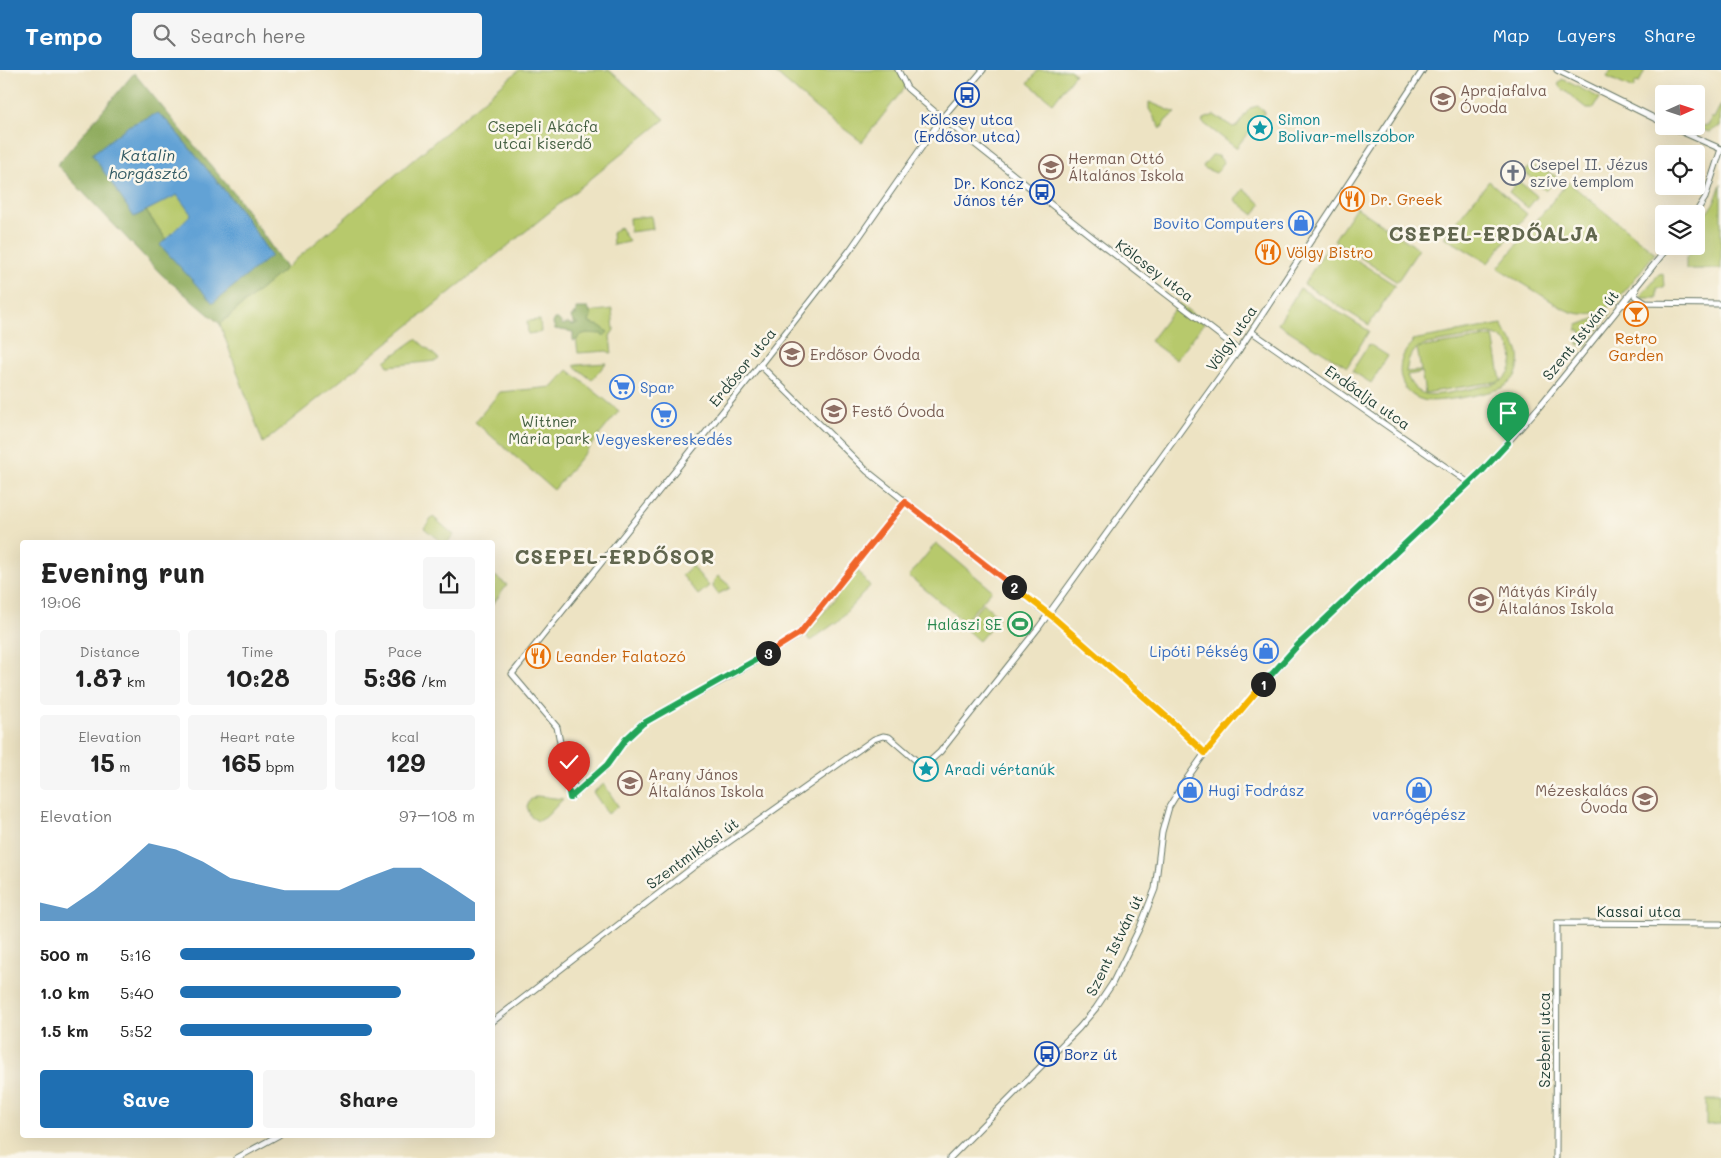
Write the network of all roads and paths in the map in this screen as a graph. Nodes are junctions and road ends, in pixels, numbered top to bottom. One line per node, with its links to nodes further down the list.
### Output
1 (898, 70): 5 (street)
2 (983, 70): 5 (street, Erdősor utca)
3 (1423, 70): 15 (street, Völgy utca)
4 (1557, 70): 6 (street)
5 (942, 118): 16 (street, Kölcsey utca); 17 (street, Erdősor utca)
6 (1655, 119)
7 (1689, 135): 8 (street)
8 (1721, 149): 9 (street)
9 (1701, 205)
10 (1661, 255): 11 (street, Szent István út)
11 (1637, 284): 12 (street); 14 (street, Szent István út)
12 (1647, 303): 13 (street); 14 (street)
13 (1721, 304)
14 (1620, 305): 18 (street, Szent István út)
15 (1252, 332): 16 (street, Völgy utca); 18 (street, Erdőalja utca)
16 (1239, 350): 20 (street, Völgy utca)
17 (760, 365): 19 (street); 22 (street, Erdősor utca)
18 (1469, 483): 21 (street, Szent István út)
19 (905, 502): 20 (street); 23 (street)
20 (1048, 613): 21 (street); 26 (street, Szentmiklósi út)
21 (1205, 753): 29 (street, Szent István út)
22 (566, 776): 23 (street); 23 (street)
23 (578, 791)
24 (1557, 923): 25 (street, Kassai utca); 30 (street, Szebeni utca)
25 (1721, 924)
26 (495, 1020)
27 (274, 1138): 28 (street)
28 (237, 1158)
29 (950, 1158)
30 (1556, 1158)

